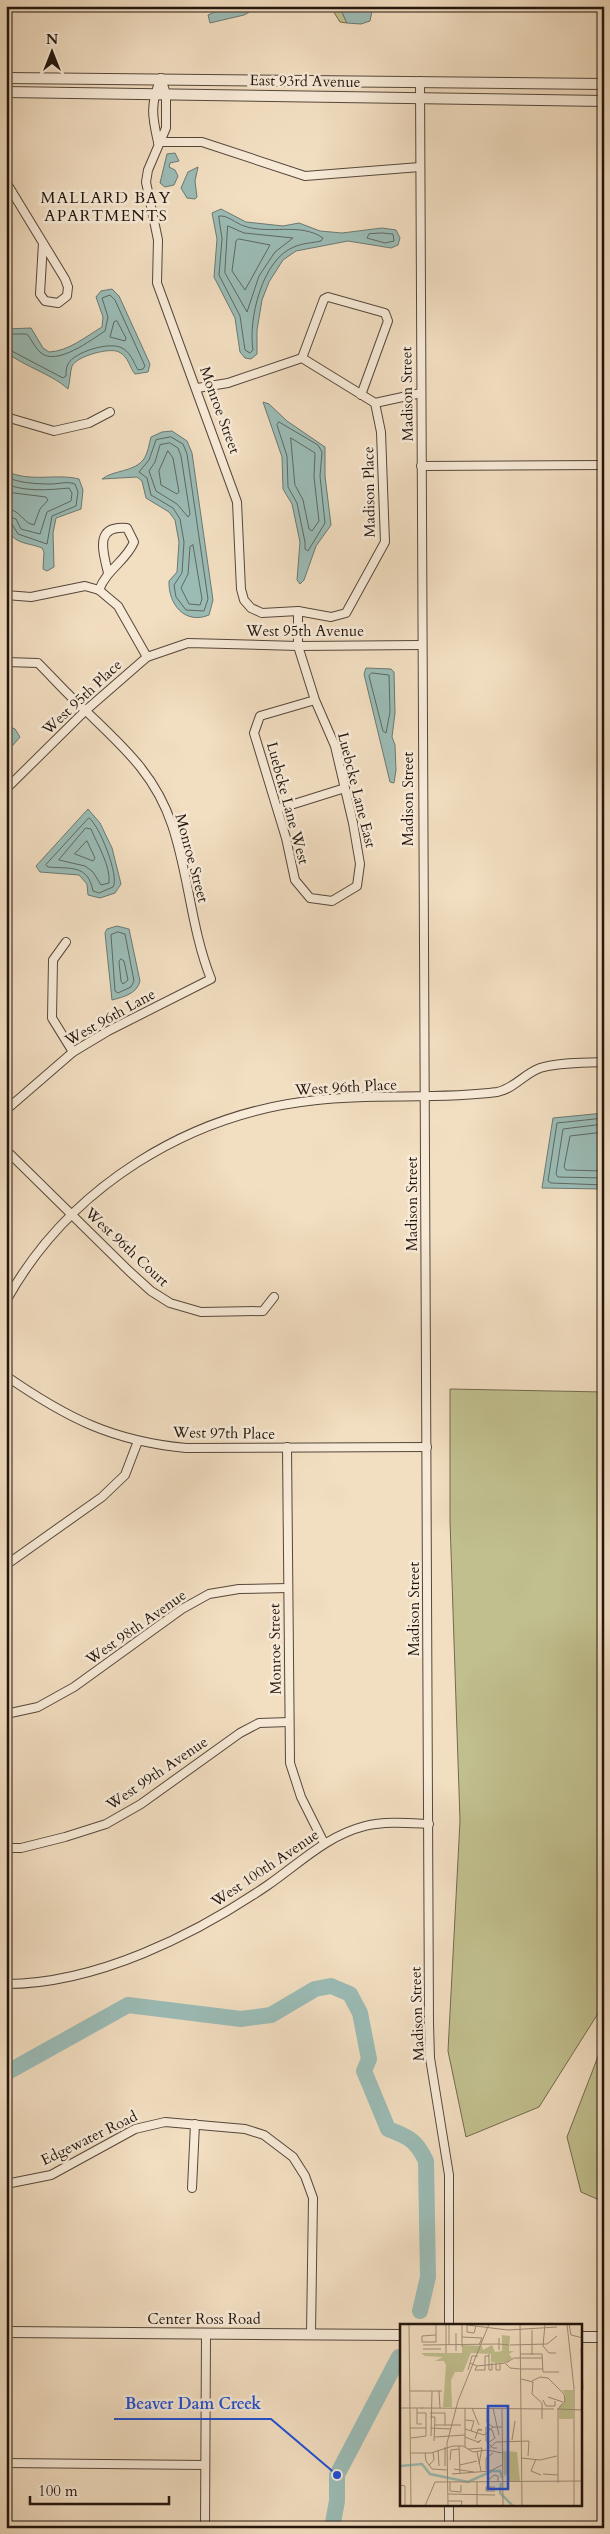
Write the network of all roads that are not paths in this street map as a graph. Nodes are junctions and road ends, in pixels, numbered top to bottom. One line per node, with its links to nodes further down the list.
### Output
1 (6, 78): 2 (street, East 93rd Avenue)
2 (161, 78): 3 (street, East 93rd Avenue); 6 (street); 7 (street, Monroe Street)
3 (420, 81): 4 (street, East 93rd Avenue); 8 (street, Madison Street)
4 (604, 84)
5 (6, 92): 6 (street, East 93rd Avenue)
6 (154, 94): 7 (street, East 93rd Avenue); 10 (street)
7 (166, 94): 8 (street, East 93rd Avenue); 10 (street, Monroe Street)
8 (421, 98): 9 (street, East 93rd Avenue); 11 (street, Madison Street)
9 (604, 101)
10 (158, 142): 11 (street); 15 (street, Monroe Street)
11 (420, 167): 16 (street, Madison Street)
12 (6, 182): 13 (street)
13 (43, 243): 13 (street)
14 (302, 358): 15 (street); 17 (street); 17 (street)
15 (197, 388): 26 (street, Monroe Street)
16 (421, 393): 18 (street); 22 (street, Madison Street)
17 (362, 394): 18 (street)
18 (375, 403): 26 (street, Madison Place)
19 (110, 412): 20 (street)
20 (6, 417)
21 (604, 465): 22 (street)
22 (421, 466): 28 (street, Madison Street)
23 (108, 573): 23 (street); 24 (street)
24 (99, 590): 25 (street); 30 (street)
25 (6, 595)
26 (298, 611): 29 (street)
27 (188, 643): 29 (street, West 95th Avenue); 30 (street, West 95th Place)
28 (421, 645): 29 (street, West 95th Avenue); 42 (street, Madison Street)
29 (298, 646): 32 (street, Luebcke Lane East)
30 (147, 657): 33 (street, West 95th Place)
31 (6, 662): 33 (street, Monroe Street)
32 (316, 700): 34 (street, Luebcke Lane East); 36 (street, Luebcke Lane West)
33 (85, 711): 35 (street, West 95th Place); 39 (street, Monroe Street)
34 (345, 788): 36 (street); 37 (street, Luebcke Lane East)
35 (6, 789)
36 (278, 809): 37 (street, Luebcke Lane West)
37 (332, 901)
38 (66, 942): 40 (street)
39 (211, 979): 40 (street, West 96th Lane)
40 (73, 1052): 43 (street, West 96th Lane)
41 (604, 1062): 42 (street, West 96th Place)
42 (424, 1098): 45 (street, West 96th Place); 51 (street, Madison Street)
43 (6, 1110)
44 (6, 1150): 45 (street)
45 (72, 1215): 46 (street, West 96th Court); 47 (street, West 96th Place)
46 (274, 1297)
47 (6, 1301)
48 (6, 1376): 49 (street, West 97th Place)
49 (138, 1441): 50 (street, West 97th Place); 52 (street)
50 (287, 1447): 51 (street, West 97th Place); 53 (street, Monroe Street)
51 (427, 1447): 56 (street, Madison Street)
52 (6, 1565)
53 (288, 1588): 54 (street, West 98th Avenue); 55 (street, Monroe Street)
54 (6, 1714)
55 (289, 1722): 57 (street, Monroe Street); 58 (street, West 99th Avenue)
56 (429, 1824): 57 (street, West 100th Avenue); 63 (street, Madison Street)
57 (324, 1843): 59 (street, West 100th Avenue)
58 (6, 1848)
59 (6, 1984)
60 (195, 2124): 61 (street, Edgewater Road); 62 (street); 66 (street, Edgewater Road)
61 (6, 2184)
62 (192, 2188)
63 (450, 2324)
64 (6, 2332): 65 (street, Center Ross Road)
65 (206, 2334): 66 (street, Center Ross Road); 71 (street)
66 (311, 2334): 67 (street, Center Ross Road)
67 (400, 2335)
68 (582, 2337): 69 (street)
69 (604, 2337)
70 (6, 2463): 71 (street)
71 (205, 2466): 73 (street)
72 (449, 2506): 74 (street)
73 (205, 2528)
74 (449, 2528)

